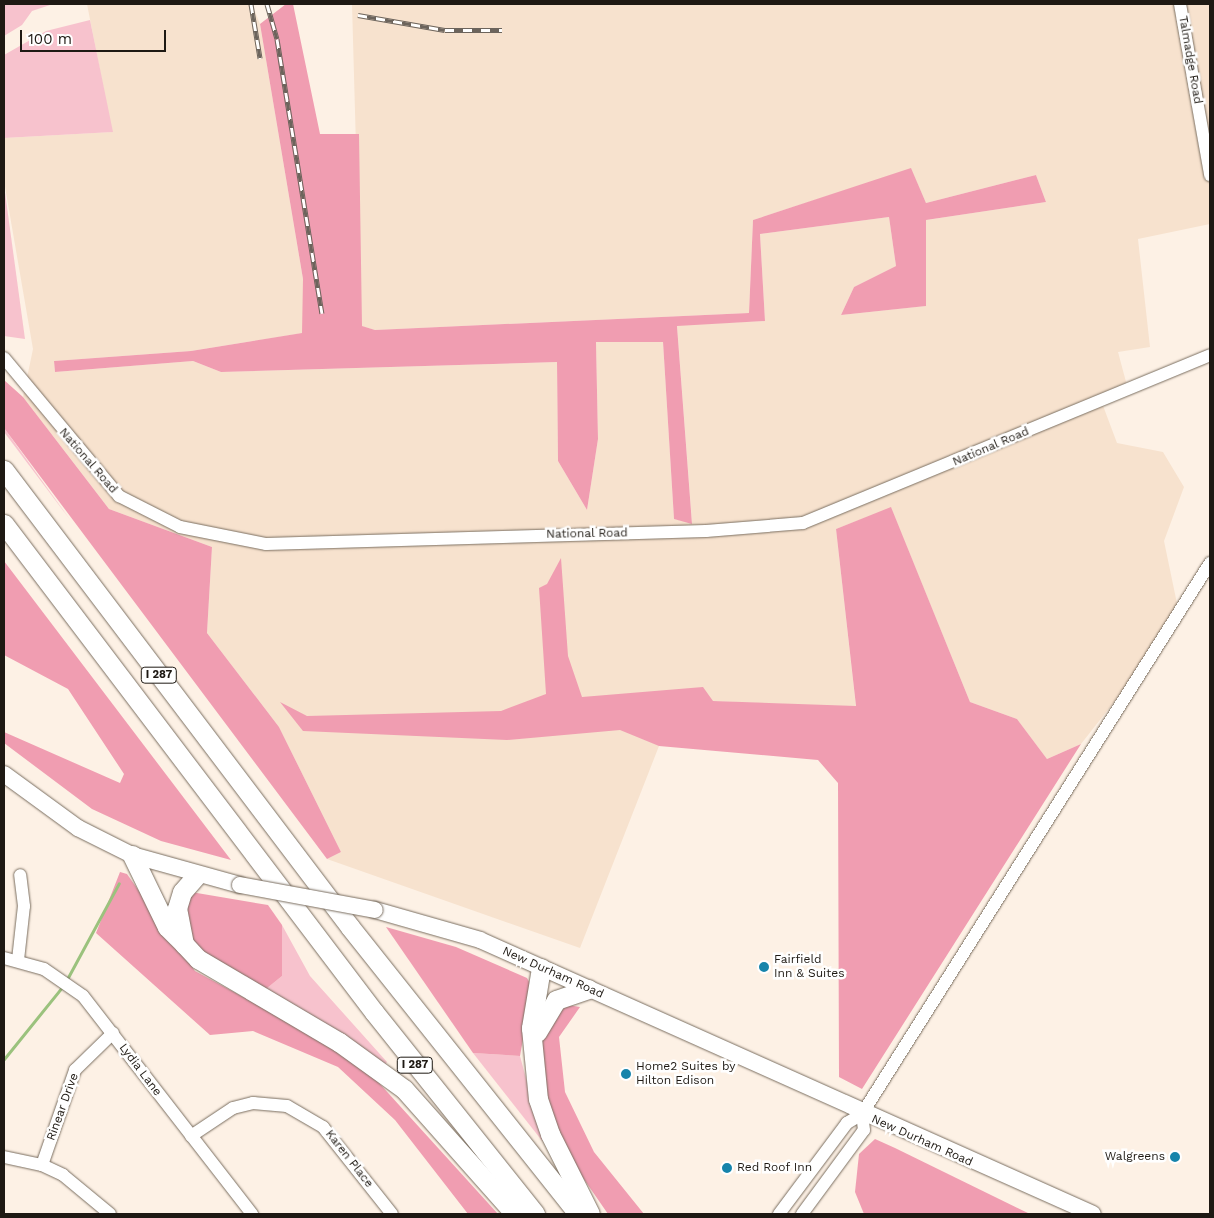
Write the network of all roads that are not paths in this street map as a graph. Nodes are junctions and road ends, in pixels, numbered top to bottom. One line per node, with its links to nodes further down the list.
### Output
1 (1180, 4): 2 (street, Talmadge Road)
2 (1210, 175)
3 (1210, 355): 4 (street, National Road)
4 (4, 358)
5 (4, 470): 29 (highway, I 287)
6 (4, 524): 28 (highway, I 287)
7 (1210, 563): 19 (street)
8 (4, 774): 9 (main road, New Durham Road)
9 (132, 855): 11 (main road, New Durham Road); 12 (highway)
10 (20, 875): 14 (street)
11 (196, 876): 12 (highway); 15 (main road, New Durham Road, bridge)
12 (184, 944): 27 (highway)
13 (4, 958): 14 (street, Lydia Lane)
14 (18, 960): 17 (street, Lydia Lane)
15 (541, 968): 16 (main road, New Durham Road); 18 (highway)
16 (588, 989): 18 (highway); 19 (main road, New Durham Road)
17 (113, 1033): 20 (street, Lydia Lane); 22 (street, Rinear Drive)
18 (532, 1050): 30 (highway)
19 (862, 1114): 23 (street); 31 (street); 32 (main road, New Durham Road)
20 (191, 1136): 25 (street, Lydia Lane); 26 (street, Karen Place)
21 (4, 1157): 22 (street)
22 (42, 1165): 24 (street)
23 (804, 1213)
24 (110, 1214)
25 (252, 1214)
26 (392, 1214)
27 (515, 1214)
28 (535, 1214)
29 (578, 1214)
30 (590, 1214)
31 (779, 1214)
32 (1093, 1214)

